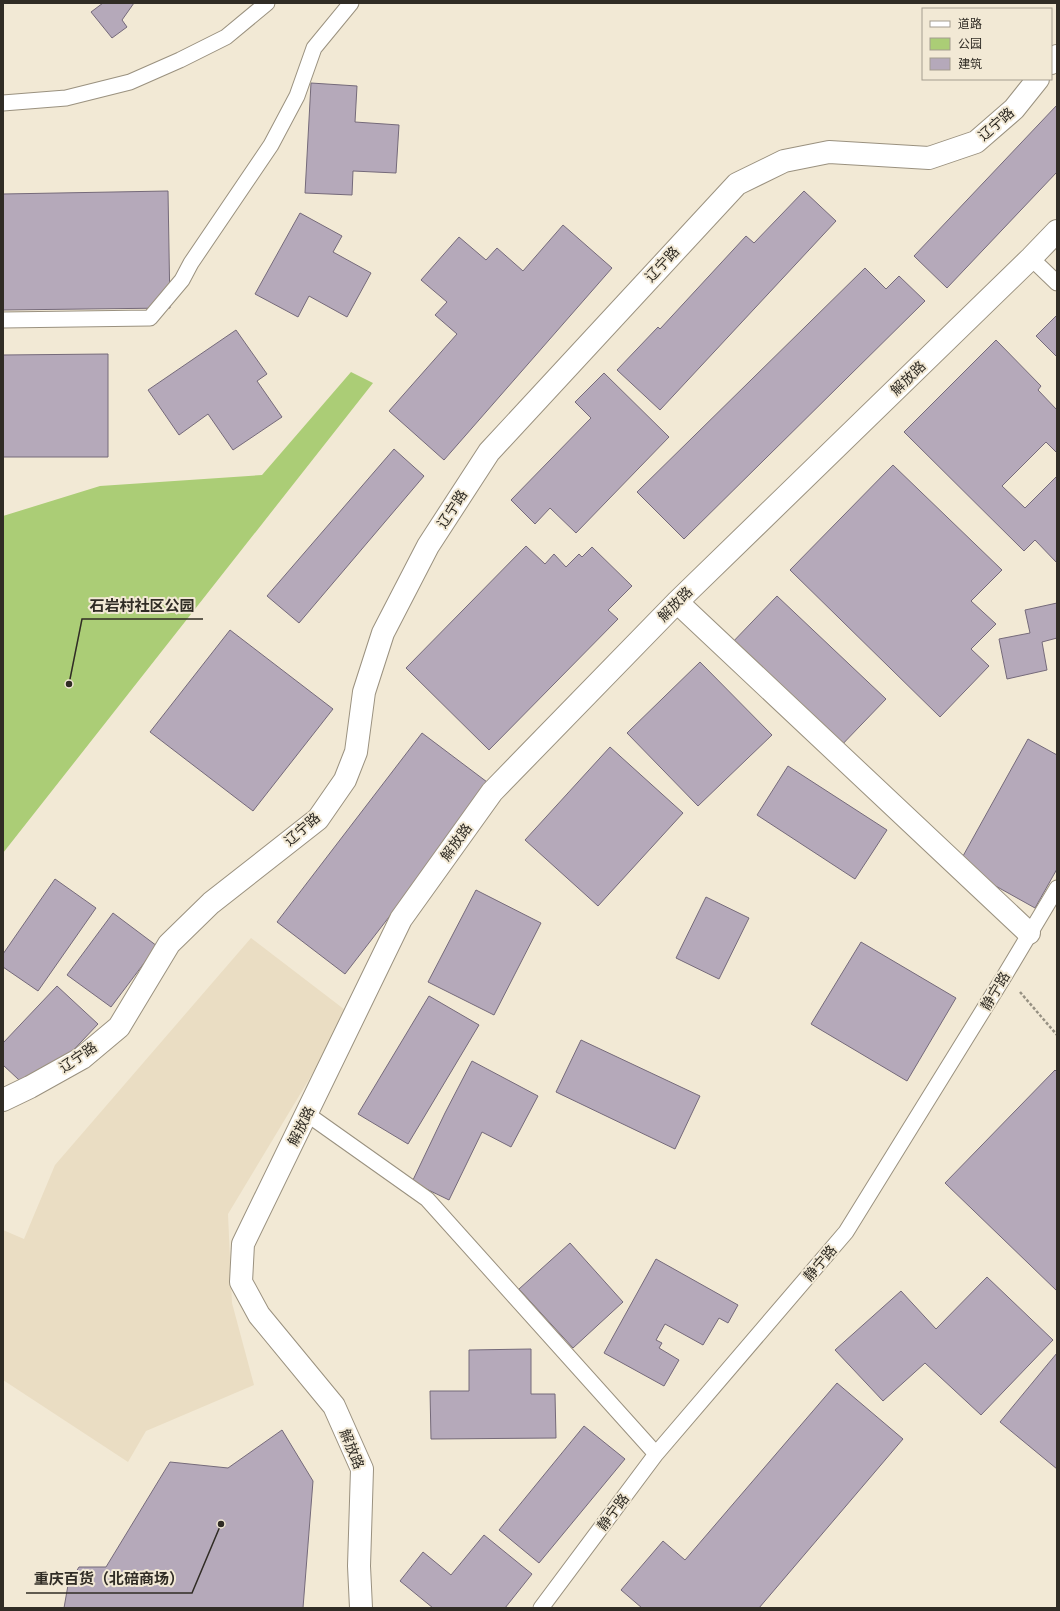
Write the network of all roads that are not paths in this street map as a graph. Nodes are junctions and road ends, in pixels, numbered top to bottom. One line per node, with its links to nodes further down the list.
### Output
1 (267, 3): 4 (lane)
2 (351, 3): 8 (lane)
3 (1037, 80): 12 (street, 辽宁路)
4 (3, 103)
5 (1057, 232): 6 (street, 解放路)
6 (1031, 258): 7 (lane); 9 (street, 解放路)
7 (1057, 283)
8 (3, 320)
9 (677, 602): 11 (street); 13 (street, 解放路)
10 (1057, 888): 11 (lane, 静宁路)
11 (1029, 934): 14 (lane, 静宁路)
12 (3, 1100)
13 (307, 1114): 14 (lane); 15 (street, 解放路)
14 (656, 1454): 16 (lane, 静宁路)
15 (361, 1608)
16 (541, 1608)

